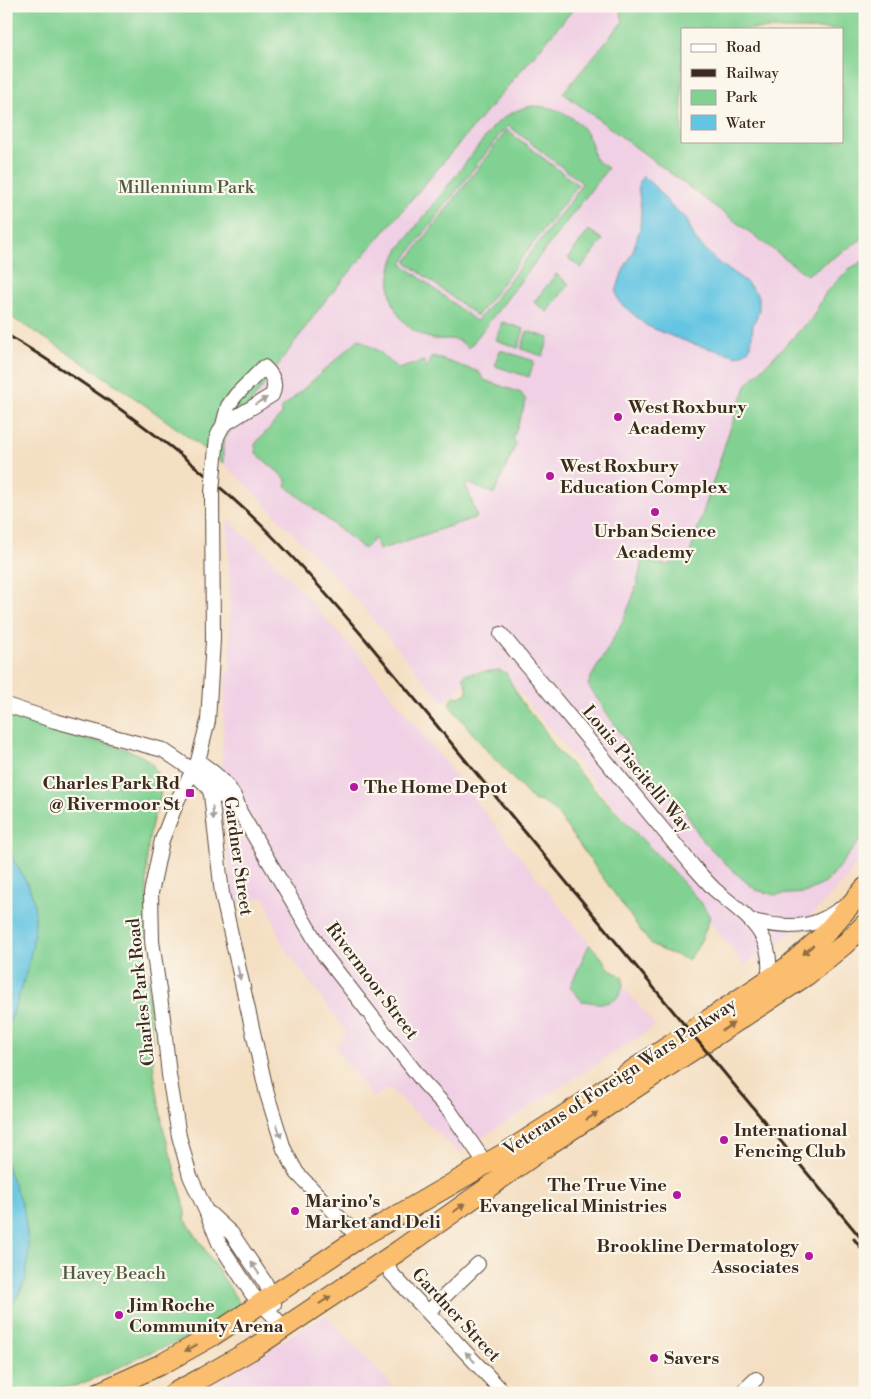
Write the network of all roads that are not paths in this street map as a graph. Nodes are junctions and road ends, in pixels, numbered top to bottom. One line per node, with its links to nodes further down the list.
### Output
1 (223, 425): 4 (street, bridge)
2 (501, 634): 6 (street, Louis Piscitelli Way)
3 (6, 705): 4 (street, Rivermoor Street)
4 (195, 766): 9 (street, Rivermoor Street); 10 (street, Gardner Street, one-way to 10); 13 (street, Charles Park Road)
5 (860, 894): 6 (street, Louis Piscitelli Way); 8 (highway, Veterans of Foreign Wars Parkway, one-way to 8)
6 (753, 921): 8 (street, Louis Piscitelli Way)
7 (865, 924): 11 (highway, Veterans of Foreign Wars Parkway, one-way to 7)
8 (768, 981): 9 (highway, Veterans of Foreign Wars Parkway)
9 (486, 1164): 10 (highway, Veterans of Foreign Wars Parkway)
10 (360, 1238): 13 (highway, Veterans of Foreign Wars Parkway)
11 (386, 1259): 14 (street, Gardner Street); 15 (highway, Veterans of Foreign Wars Parkway, one-way to 11)
12 (478, 1264): 14 (street)
13 (267, 1300): 15 (street, Charles Park Road); 17 (highway, Veterans of Foreign Wars Parkway, one-way to 17)
14 (428, 1312): 19 (street, Gardner Street, one-way to 14)
15 (284, 1327): 18 (highway, Veterans of Foreign Wars Parkway)
16 (756, 1379): 20 (street)
17 (98, 1393)
18 (174, 1393)
19 (504, 1393)
20 (741, 1393)

